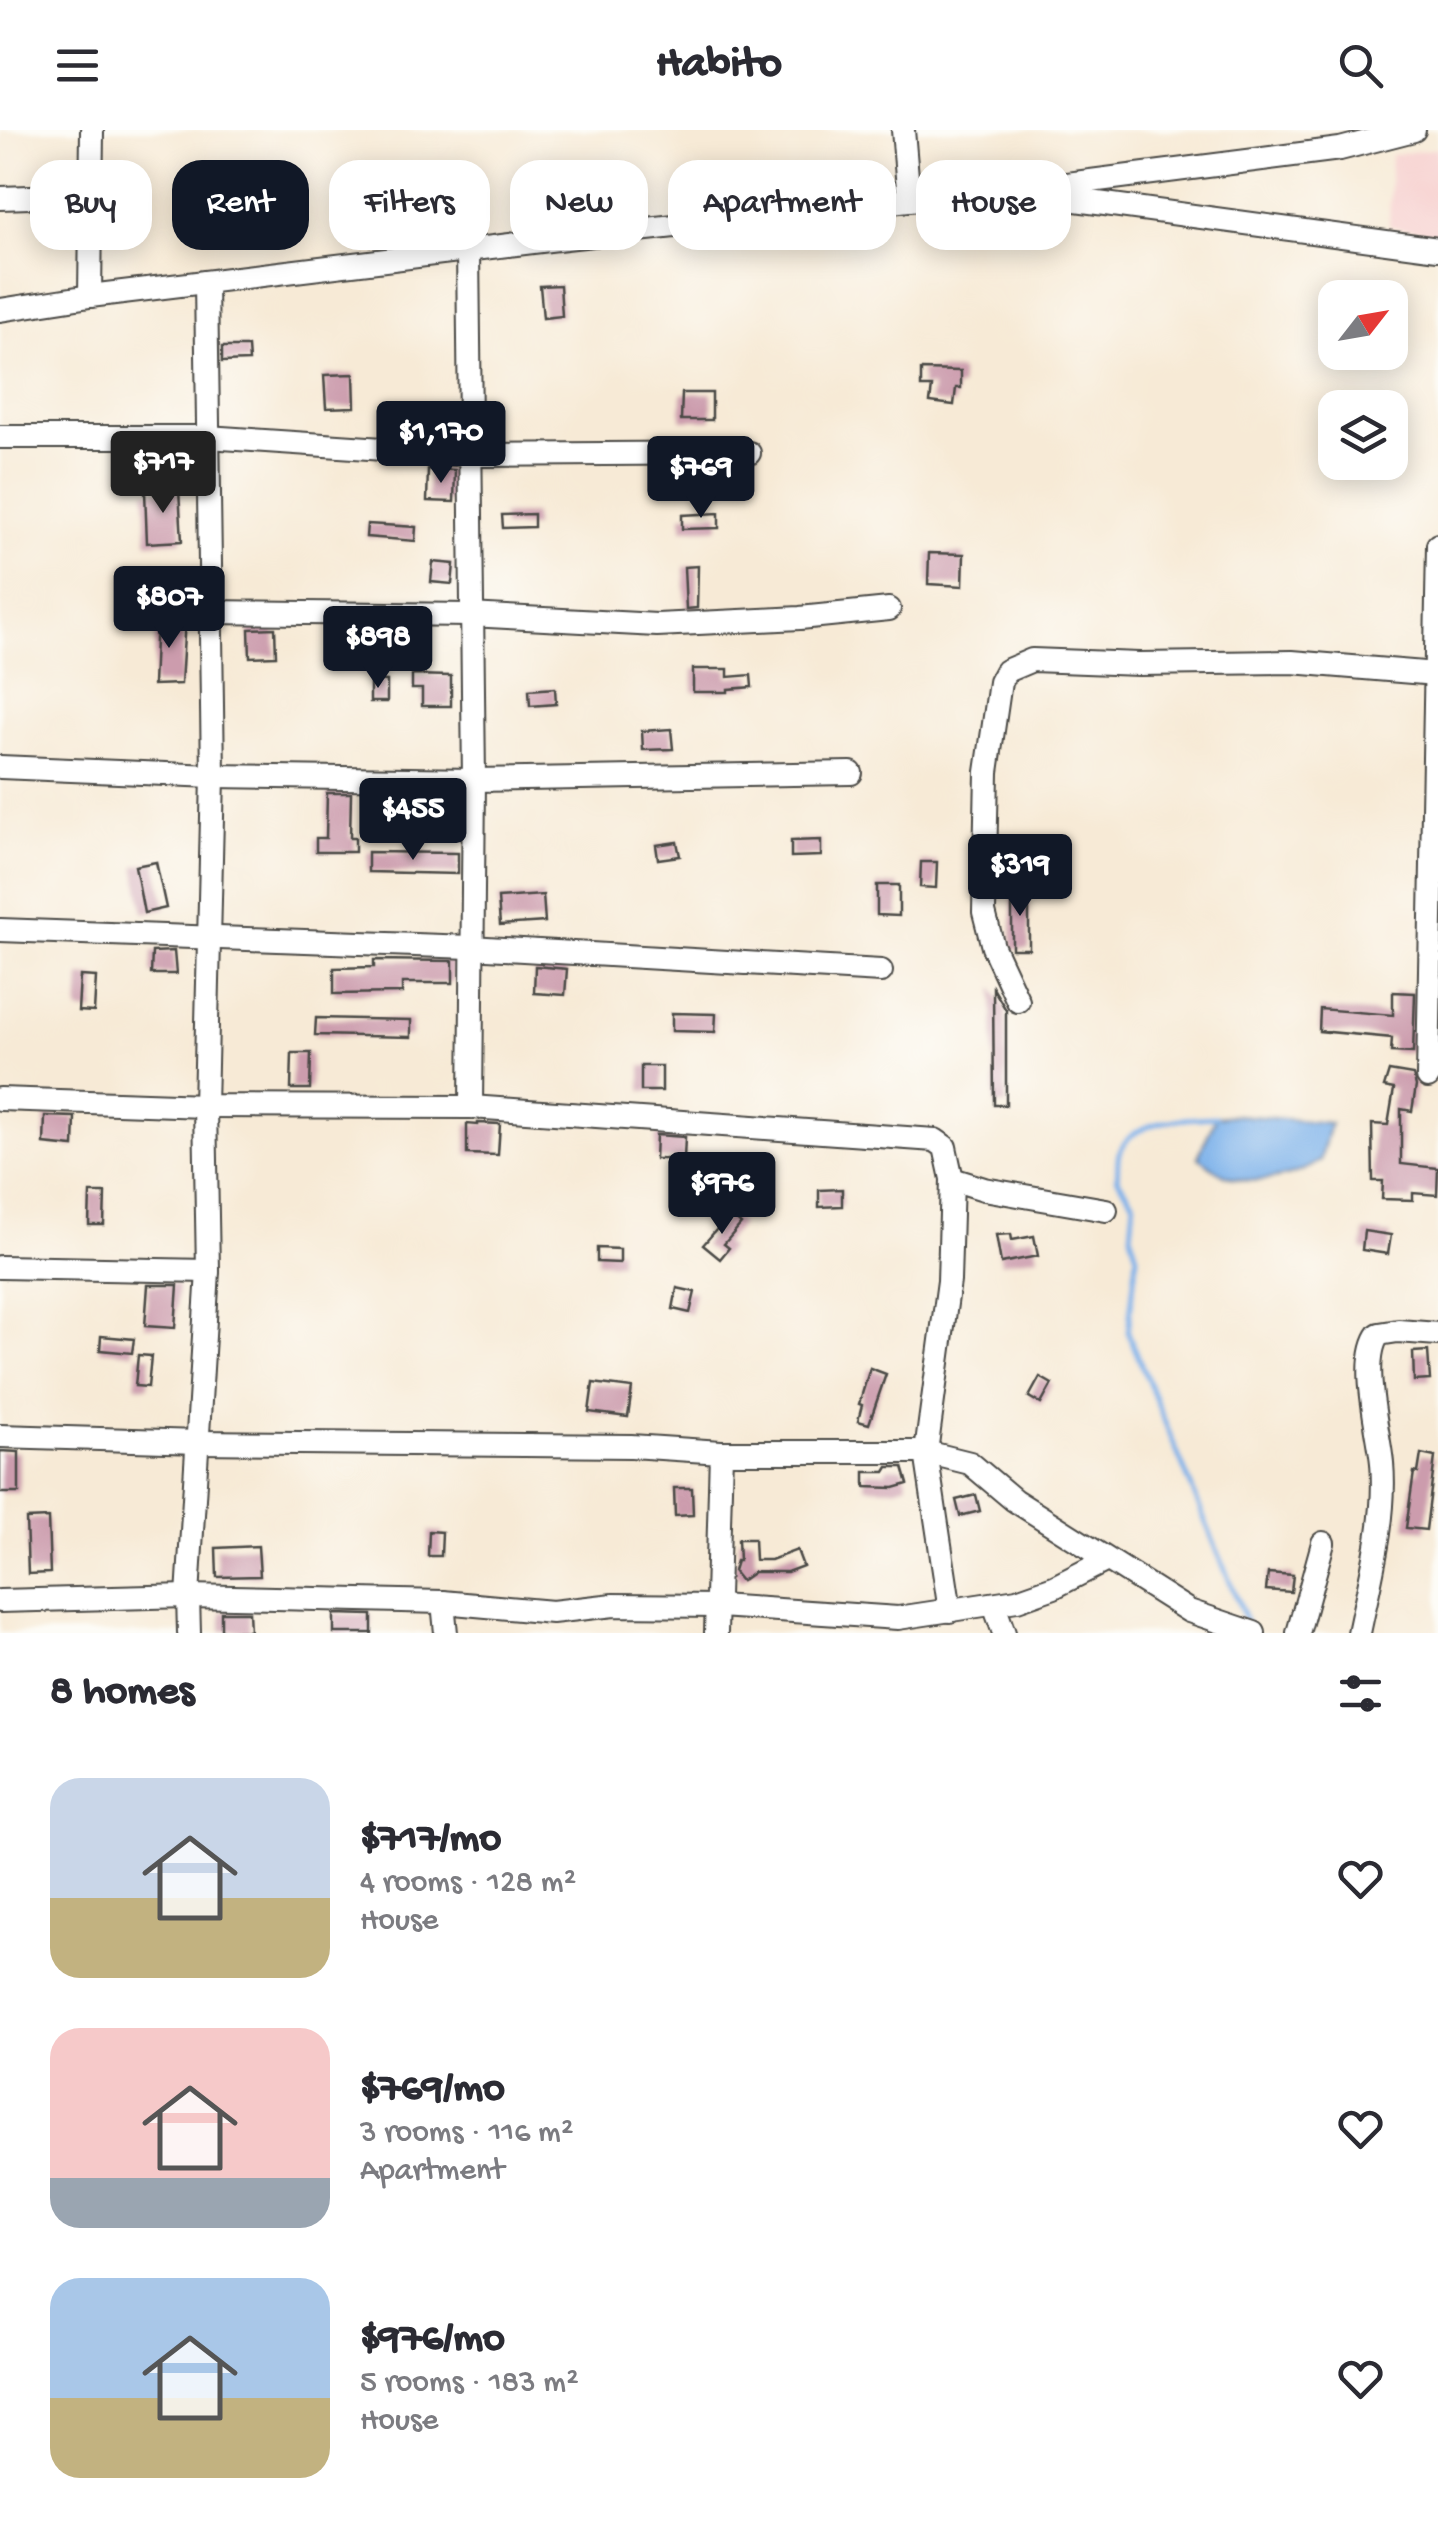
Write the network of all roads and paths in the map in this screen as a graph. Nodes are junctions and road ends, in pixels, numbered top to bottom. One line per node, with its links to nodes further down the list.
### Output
1 (92, 130): 4 (street)
2 (904, 130): 10 (street)
3 (1414, 130): 5 (street)
4 (91, 160)
5 (1071, 183)
6 (30, 197): 7 (street)
7 (0, 198)
8 (916, 199): 10 (street)
9 (1071, 199): 12 (street)
10 (908, 200): 11 (street)
11 (490, 248)
12 (1438, 249)
13 (90, 250): 16 (street)
14 (468, 250): 15 (street); 21 (street)
15 (206, 282): 16 (street); 19 (street)
16 (90, 296): 17 (street)
17 (0, 310)
18 (0, 437): 19 (street)
19 (206, 437): 21 (street); 24 (street)
20 (749, 453): 21 (street)
21 (472, 455): 25 (street)
22 (1438, 545): 26 (street)
23 (888, 609): 25 (street)
24 (210, 612): 25 (street); 29 (street)
25 (470, 615): 30 (street)
26 (1436, 674): 35 (street); 36 (street)
27 (0, 767): 29 (street)
28 (851, 773): 30 (street)
29 (212, 776): 30 (street); 32 (street)
30 (474, 780): 33 (street)
31 (0, 930): 32 (street)
32 (209, 937): 33 (street); 38 (street)
33 (470, 947): 34 (street); 39 (street)
34 (881, 971)
35 (1018, 1000)
36 (1428, 1077)
37 (0, 1098): 38 (street)
38 (205, 1106): 39 (street); 43 (street)
39 (470, 1108): 40 (street)
40 (952, 1179): 41 (street); 48 (street)
41 (1106, 1210)
42 (0, 1266): 43 (street)
43 (208, 1271): 46 (street)
44 (1438, 1334): 64 (street)
45 (0, 1436): 46 (street)
46 (199, 1442): 47 (street); 51 (street)
47 (721, 1452): 48 (street); 54 (street)
48 (926, 1452): 50 (street); 56 (street)
49 (1323, 1544): 63 (street)
50 (1106, 1560): 55 (street); 62 (street)
51 (188, 1596): 52 (street); 53 (street); 58 (street)
52 (0, 1602)
53 (443, 1602): 54 (street); 59 (street)
54 (719, 1606): 57 (street); 60 (street)
55 (994, 1606): 56 (street); 61 (street)
56 (950, 1612): 57 (street)
57 (899, 1625)
58 (189, 1633)
59 (446, 1633)
60 (716, 1633)
61 (1004, 1633)
62 (1254, 1633)
63 (1298, 1633)
64 (1359, 1633)

